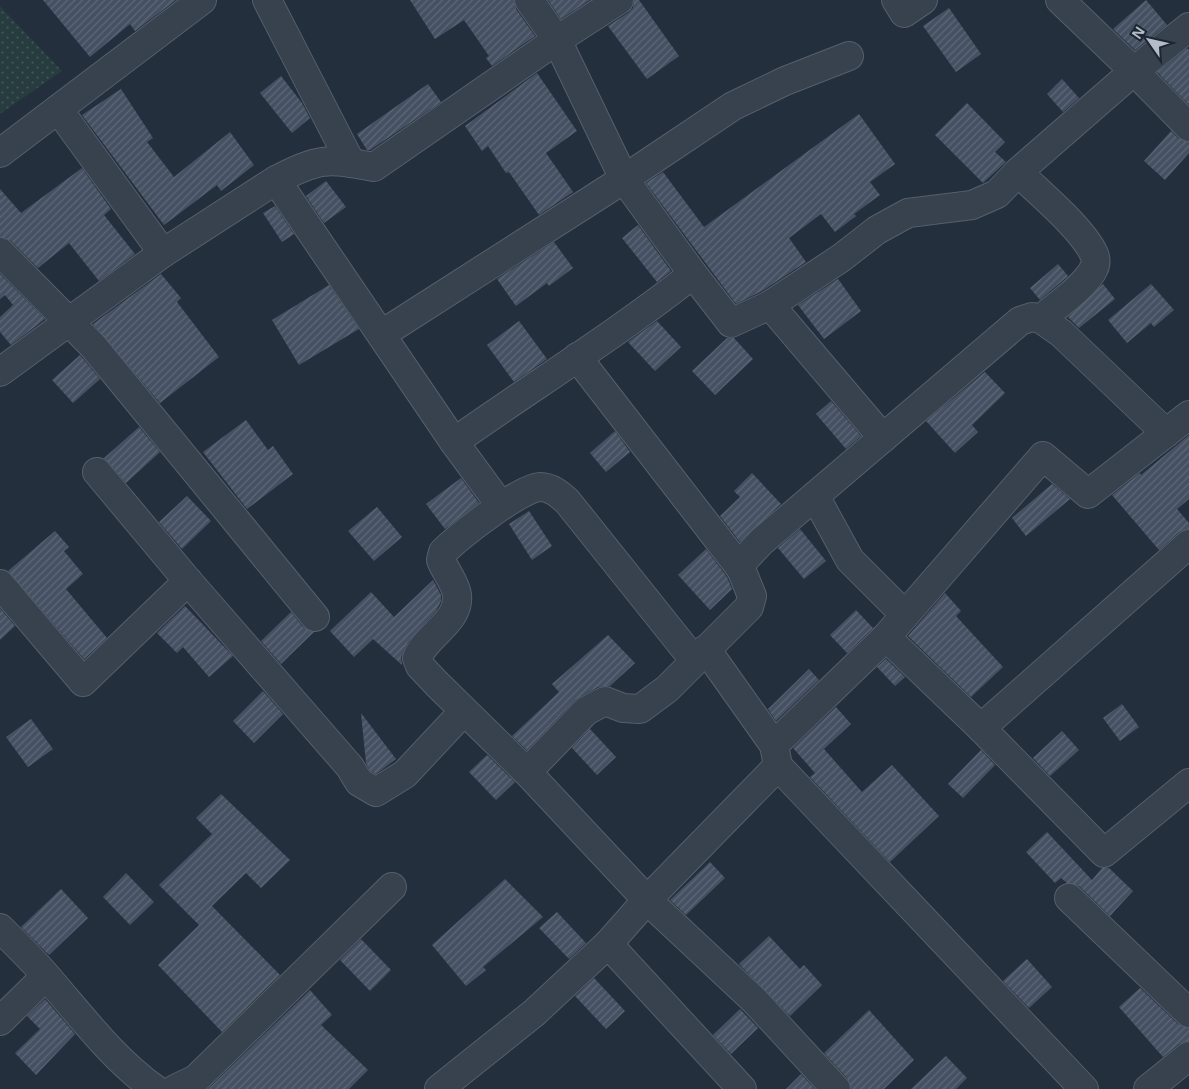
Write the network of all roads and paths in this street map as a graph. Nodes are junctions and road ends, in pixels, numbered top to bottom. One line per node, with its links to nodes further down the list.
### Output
1 (202, 0): 12 (street)
2 (267, 0): 15 (street)
3 (529, 0): 9 (street)
4 (619, 0): 9 (street)
5 (896, 0): 6 (street)
6 (923, 0)
7 (1060, 0): 11 (street)
8 (1189, 27): 11 (street)
9 (557, 40): 15 (street); 17 (street)
10 (849, 56): 17 (street)
11 (1134, 71): 13 (street); 16 (street)
12 (58, 109): 14 (street); 20 (street)
13 (1189, 127)
14 (0, 154)
15 (352, 163): 18 (street)
16 (1018, 172): 22 (street); 23 (street)
17 (624, 179): 21 (street); 25 (street)
18 (276, 180): 20 (street); 25 (street)
19 (0, 252): 24 (street)
20 (164, 253): 24 (street)
21 (693, 274): 22 (street); 26 (street)
22 (770, 305): 30 (street)
23 (1041, 319): 29 (street); 30 (street)
24 (70, 323): 27 (street); 40 (street)
25 (382, 334): 31 (street)
26 (577, 357): 31 (street); 36 (street)
27 (0, 372)
28 (1189, 415): 29 (street)
29 (1166, 433): 39 (street)
30 (883, 438): 33 (street)
31 (454, 442): 34 (street)
32 (97, 472): 37 (street)
33 (815, 496): 36 (street); 39 (street)
34 (501, 506): 42 (street); 43 (street)
35 (1189, 544): 44 (street)
36 (741, 569): 42 (street)
37 (188, 581): 38 (street); 43 (street)
38 (0, 584)
39 (905, 615): 41 (street)
40 (314, 617)
41 (886, 637): 44 (street); 45 (street)
42 (700, 655): 45 (street); 46 (street)
43 (464, 711): 46 (street)
44 (981, 728): 47 (street)
45 (776, 755): 50 (street); 62 (street)
46 (527, 772): 50 (street)
47 (1189, 783)
48 (392, 887): 58 (street)
49 (1070, 898): 54 (street)
50 (646, 900): 52 (street); 61 (street)
51 (0, 928): 53 (street)
52 (608, 944): 59 (street); 60 (street)
53 (46, 976): 55 (street); 57 (street)
54 (1189, 1013)
55 (0, 1022)
56 (1187, 1062): 63 (street)
57 (155, 1089)
58 (175, 1089)
59 (439, 1089)
60 (742, 1089)
61 (836, 1089)
62 (1084, 1089)
63 (1148, 1089)

